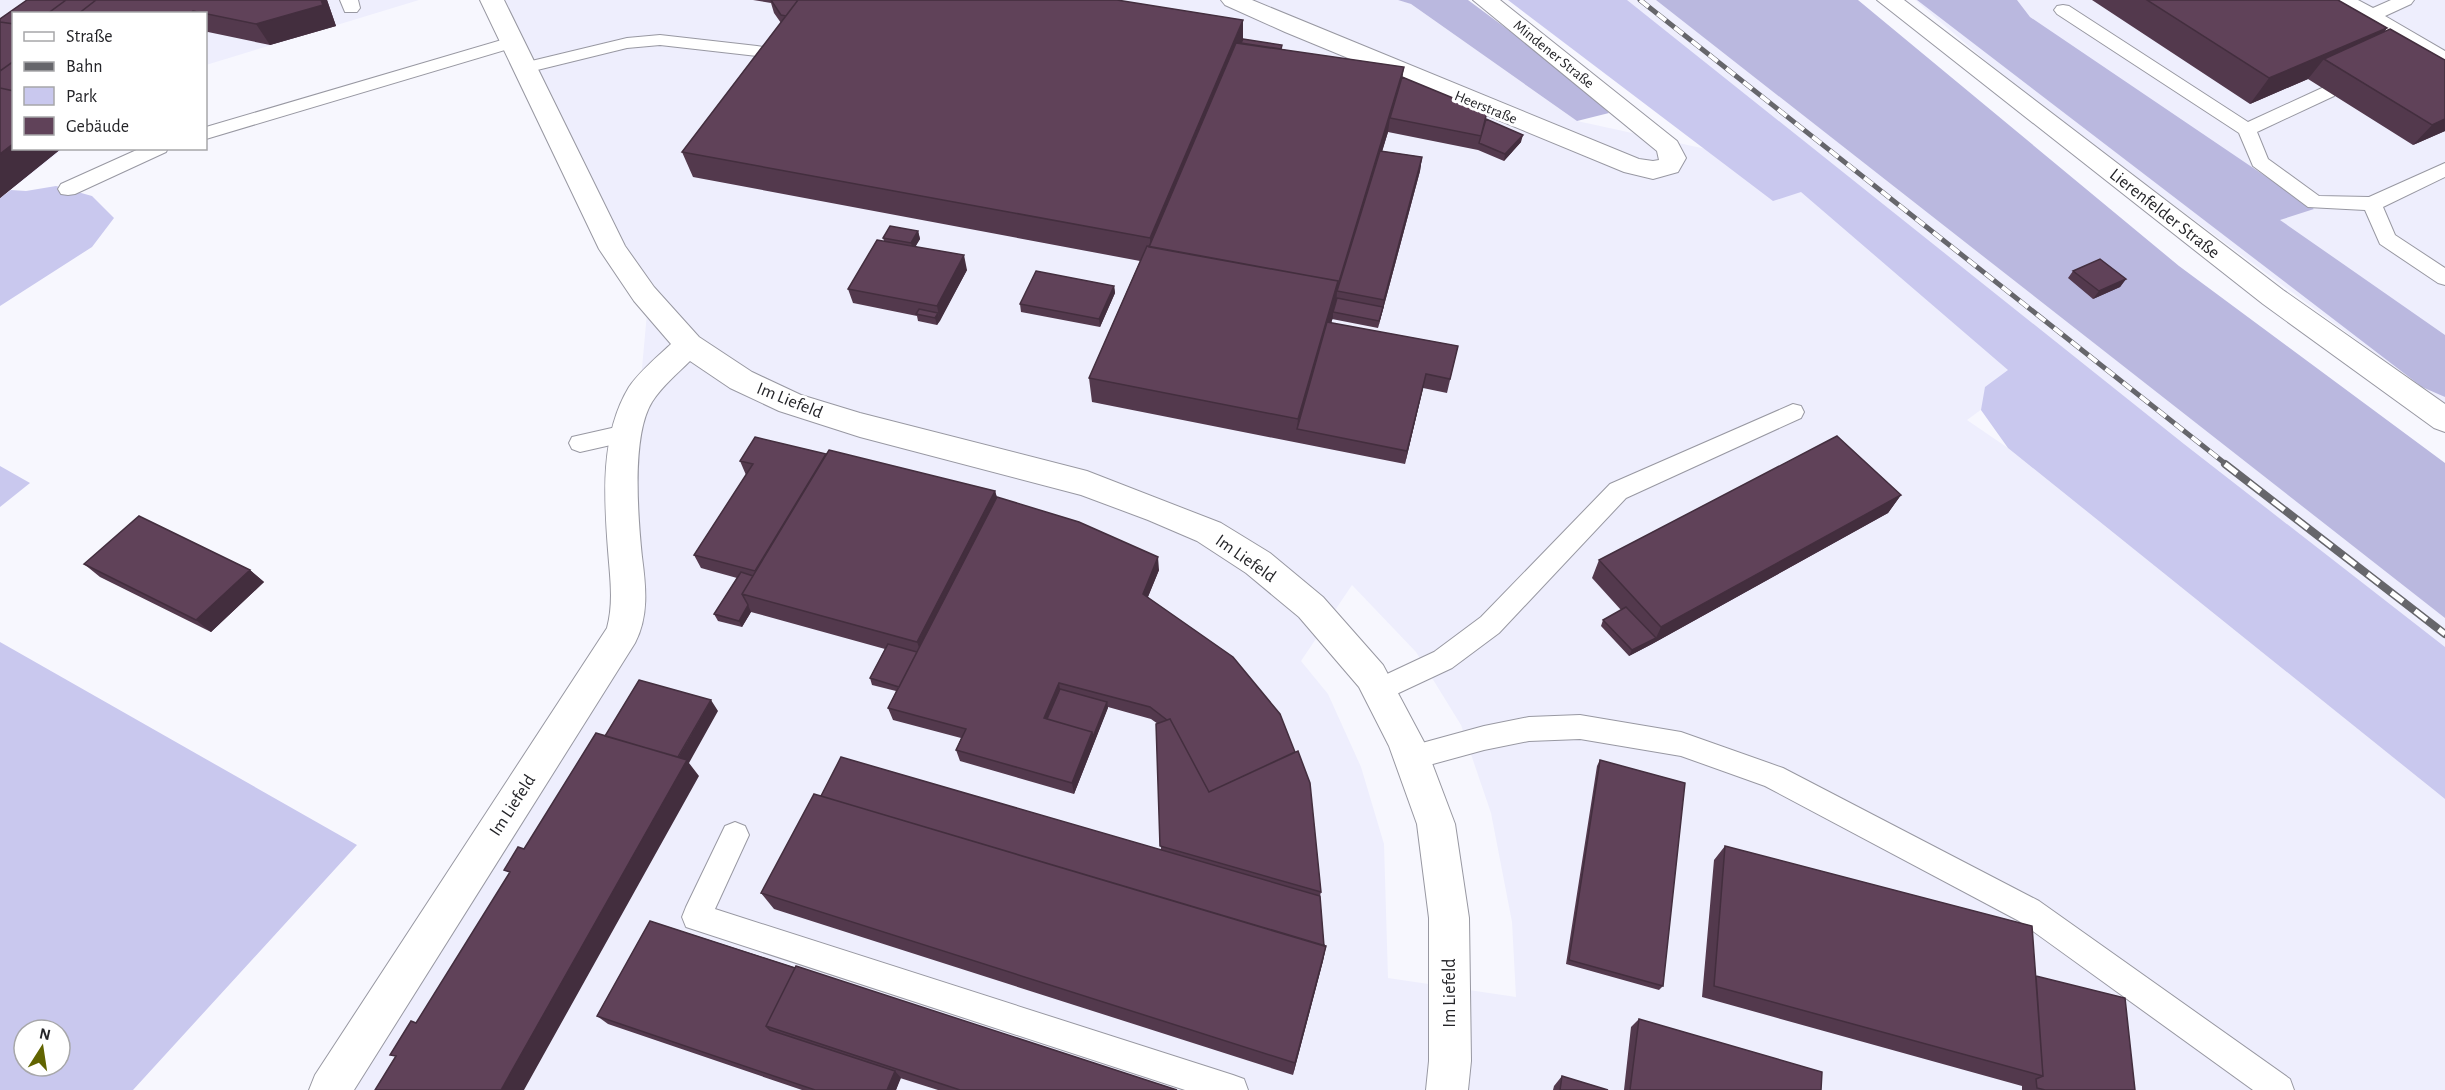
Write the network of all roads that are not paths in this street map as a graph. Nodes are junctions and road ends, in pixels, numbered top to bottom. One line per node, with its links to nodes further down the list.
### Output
1 (492, 0): 9 (street, Im Liefeld)
2 (1233, 0): 16 (street, Heerstraße)
3 (1485, 0): 16 (street, Mindener Straße)
4 (1889, 0): 26 (street, Lierenfelder Straße)
5 (2346, 0): 8 (lane)
6 (2405, 0): 8 (lane)
7 (2063, 10): 17 (lane)
8 (2372, 15): 11 (lane)
9 (512, 42): 12 (street, Im Liefeld); 13 (lane)
10 (758, 51): 12 (lane)
11 (2445, 58)
12 (525, 68): 24 (street, Im Liefeld)
13 (416, 72): 14 (lane); 18 (lane)
14 (422, 90)
15 (2328, 92): 17 (lane)
16 (1623, 109)
17 (2247, 129): 22 (lane)
18 (207, 133)
19 (155, 150): 21 (lane)
20 (2445, 170): 22 (lane)
21 (68, 189)
22 (2372, 204): 23 (lane)
23 (2445, 278)
24 (689, 345): 27 (street, Im Liefeld); 29 (street, Im Liefeld)
25 (1793, 412): 29 (lane)
26 (2445, 420)
27 (625, 434): 28 (lane); 32 (street, Im Liefeld)
28 (580, 443)
29 (1378, 690): 30 (street, Im Liefeld)
30 (1412, 758): 34 (street, Im Liefeld); 35 (lane)
31 (735, 835): 33 (lane)
32 (330, 1090)
33 (1233, 1090)
34 (1447, 1090)
35 (2278, 1090)

